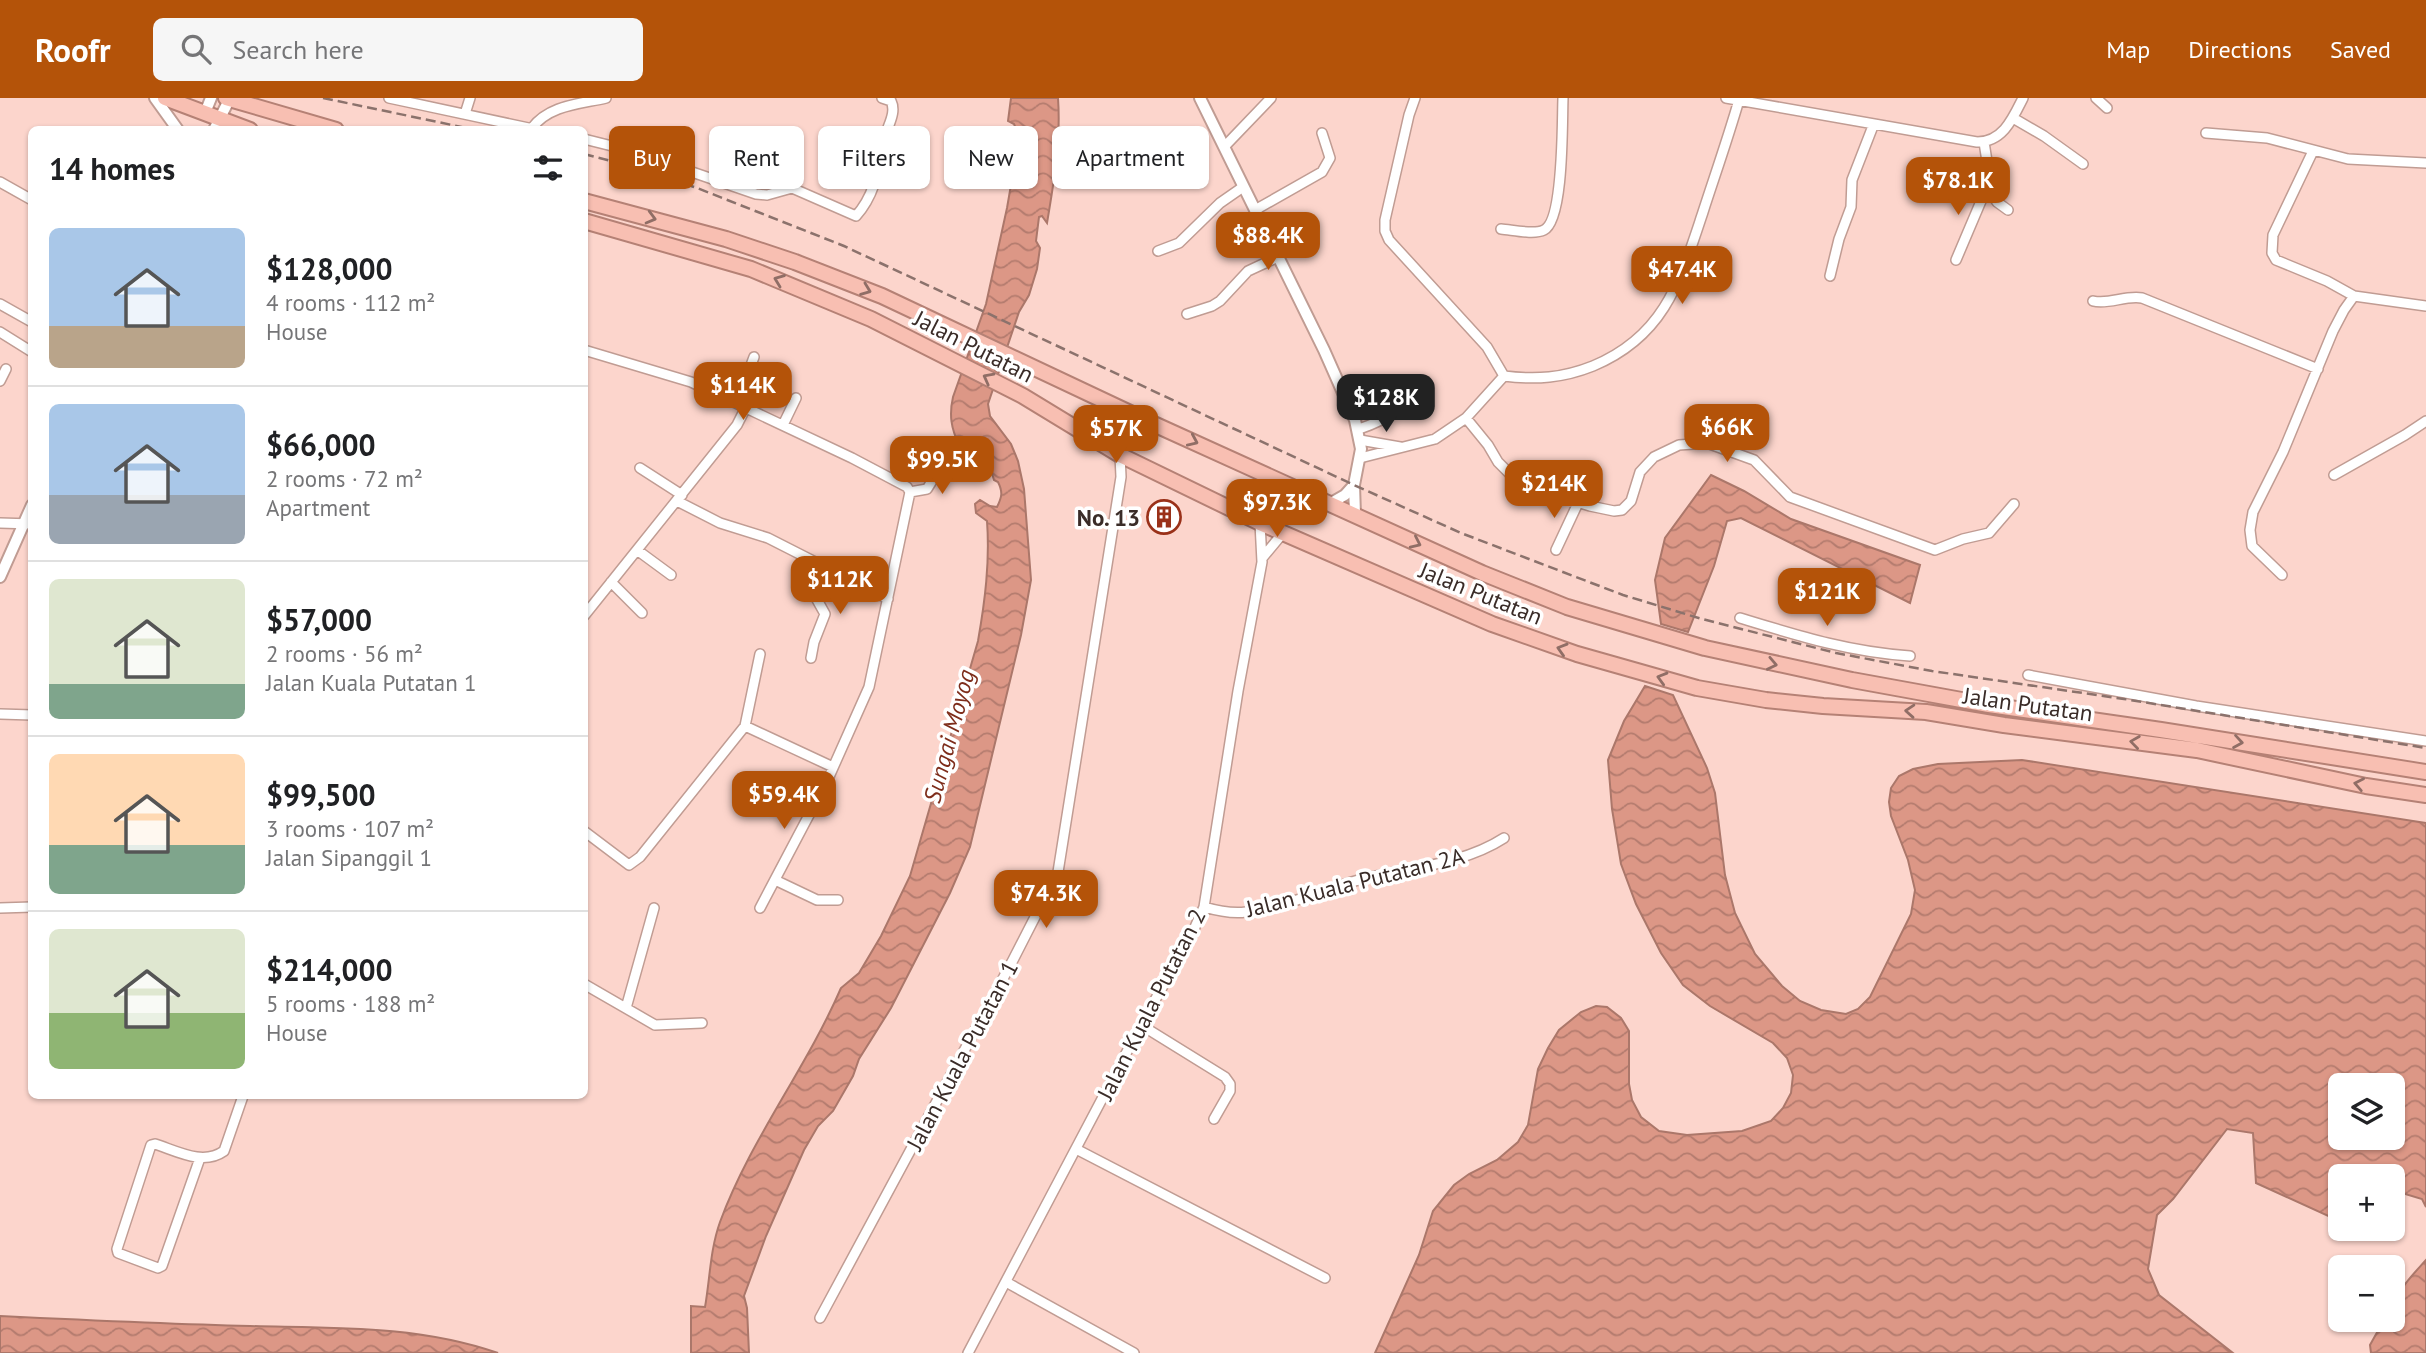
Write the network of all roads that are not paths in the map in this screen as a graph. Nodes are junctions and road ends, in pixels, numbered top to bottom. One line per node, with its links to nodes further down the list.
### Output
1 (155, 98): 24 (street)
2 (165, 98): 19 (highway)
3 (211, 98): 19 (street)
4 (229, 98): 20 (highway); 23 (street)
5 (260, 98): 20 (highway)
6 (389, 98): 21 (street)
7 (470, 98): 21 (street)
8 (606, 98): 27 (street)
9 (882, 98): 31 (street)
10 (1200, 98): 33 (street)
11 (1271, 98): 33 (street)
12 (1415, 98): 62 (street)
13 (1563, 98): 45 (street)
14 (1726, 98): 17 (street)
15 (2023, 98): 22 (street)
16 (2096, 98): 18 (street)
17 (1743, 100): 28 (street); 62 (street)
18 (2107, 108)
19 (205, 113): 23 (highway)
20 (288, 114): 25 (highway)
21 (465, 114): 26 (street)
22 (2013, 118): 32 (street); 36 (street)
23 (217, 124)
24 (175, 126)
25 (324, 126)
26 (521, 126)
27 (536, 126)
28 (1873, 126): 32 (street); 49 (street)
29 (1322, 133): 43 (street)
30 (2206, 133): 34 (street)
31 (588, 140)
32 (1984, 142): 39 (street)
33 (1224, 146): 38 (street)
34 (2313, 151): 35 (street); 50 (street)
35 (2426, 163)
36 (2083, 164)
37 (0, 182): 40 (street)
38 (1243, 187): 43 (street); 46 (street)
39 (1987, 187): 42 (street); 48 (street)
40 (28, 198)
41 (588, 202): 83 (highway, Jalan Putatan, one-way to 83)
42 (2008, 209)
43 (1255, 210): 47 (street)
44 (588, 222): 73 (highway, Jalan Putatan, one-way to 44)
45 (1501, 229)
46 (1158, 251)
47 (1278, 257): 54 (street); 71 (street)
48 (1956, 260)
49 (1830, 276)
50 (2354, 296): 53 (street); 61 (street)
51 (2093, 301): 61 (street)
52 (0, 304): 55 (street)
53 (2426, 306)
54 (1187, 314)
55 (28, 320)
56 (0, 332): 57 (street)
57 (28, 350)
58 (588, 351): 65 (street)
59 (754, 358): 65 (street)
60 (6, 369): 63 (street)
61 (2318, 369): 96 (street)
62 (1504, 376): 68 (street)
63 (0, 381)
64 (796, 398): 70 (street)
65 (729, 399): 66 (street)
66 (746, 407): 70 (street); 82 (street)
67 (1407, 408): 71 (street)
68 (1466, 418): 72 (street); 84 (street)
69 (2426, 421): 78 (street)
70 (783, 425): 81 (street)
71 (1359, 435): 72 (street); 75 (street)
72 (1401, 447): 75 (street)
73 (1120, 456): 76 (highway, Jalan Putatan); 80 (street, Jalan Kuala Putatan 1)
74 (946, 458): 81 (street)
75 (1360, 458): 79 (street)
76 (1140, 465): 80 (street); 88 (highway, Jalan Putatan)
77 (640, 468): 82 (street)
78 (2334, 475)
79 (1354, 485): 83 (street); 86 (street)
80 (1119, 489): 137 (street, Jalan Kuala Putatan 1)
81 (910, 492): 99 (street)
82 (680, 498): 91 (street); 94 (street)
83 (1331, 503): 86 (highway, Jalan Putatan)
84 (1578, 503): 85 (street); 92 (street)
85 (2014, 504)
86 (1354, 514): 107 (highway, Jalan Putatan, one-way to 107)
87 (0, 523): 89 (street)
88 (1260, 523): 90 (highway, Jalan Putatan); 93 (street, Jalan Kuala Putatan 2)
89 (27, 524): 97 (street)
90 (1283, 533): 93 (street, Jalan Kuala Putatan 2); 110 (highway, Jalan Putatan, one-way to 90)
91 (637, 550): 95 (street); 98 (street)
92 (1556, 550)
93 (1263, 557): 123 (street, Jalan Kuala Putatan 2)
94 (825, 567): 99 (street); 105 (street)
95 (671, 575)
96 (2282, 575)
97 (0, 577)
98 (611, 582): 100 (street); 101 (street)
99 (887, 599): 115 (street)
100 (588, 611)
101 (642, 613)
102 (1740, 618): 104 (street)
103 (760, 654): 111 (street)
104 (1910, 656)
105 (811, 657)
106 (2028, 676): 113 (street)
107 (1989, 705): 110 (highway); 112 (highway, Jalan Putatan)
108 (28, 712): 109 (street)
109 (0, 714)
110 (2004, 725): 114 (highway, Jalan Putatan, one-way to 110)
111 (745, 726): 115 (street); 118 (street)
112 (2161, 730): 114 (highway); 116 (highway, Jalan Putatan, one-way to 116)
113 (2426, 741)
114 (2197, 750): 117 (highway, Jalan Putatan, one-way to 114)
115 (833, 767): 120 (street)
116 (2426, 772)
117 (2426, 794)
118 (588, 834)
119 (1504, 838): 123 (street, Jalan Kuala Putatan 2A)
120 (775, 880): 121 (street); 126 (street)
121 (838, 900)
122 (28, 907): 124 (street)
123 (1204, 907): 130 (street, Jalan Kuala Putatan 2)
124 (0, 908)
125 (654, 908): 128 (street)
126 (760, 908)
127 (588, 986): 128 (street)
128 (626, 1009): 129 (street)
129 (702, 1023)
130 (1141, 1025): 132 (street); 133 (street, Jalan Kuala Putatan 2)
131 (242, 1099): 134 (street)
132 (1214, 1119)
133 (1076, 1149): 135 (street); 136 (street, Jalan Kuala Putatan 2)
134 (200, 1158): 134 (street)
135 (1325, 1278)
136 (1006, 1282): 138 (street, Jalan Kuala Putatan 2); 139 (street)
137 (820, 1318)
138 (968, 1353)
139 (1135, 1353)

